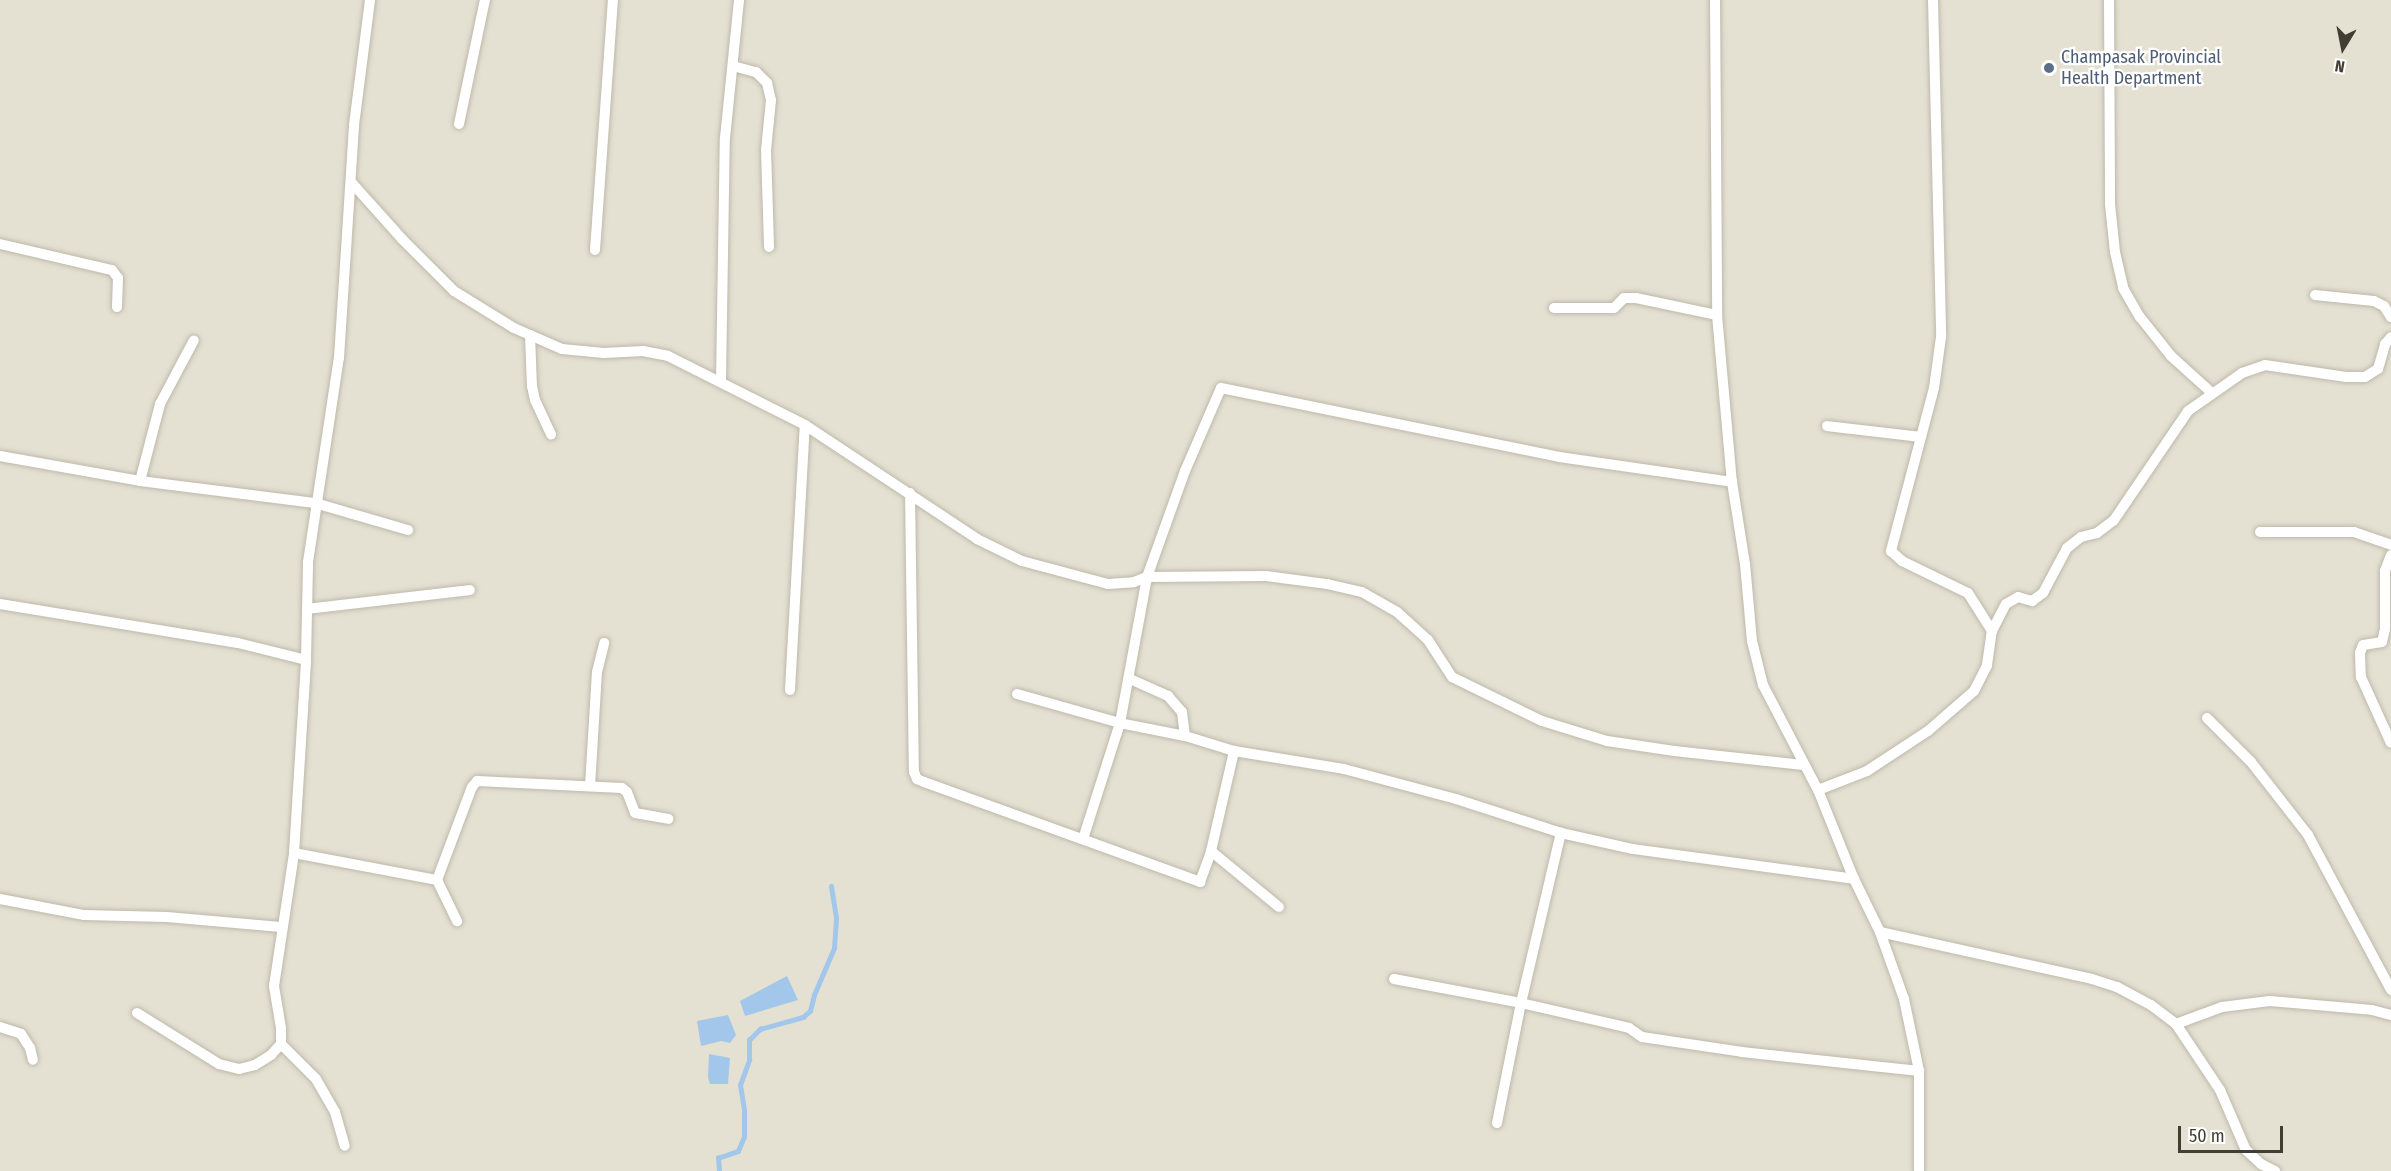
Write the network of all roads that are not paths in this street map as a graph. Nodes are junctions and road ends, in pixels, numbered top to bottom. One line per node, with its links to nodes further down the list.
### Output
1 (370, 0): 10 (street)
2 (485, 0): 9 (street)
3 (613, 0): 13 (street)
4 (739, 0): 8 (street)
5 (1715, 0): 17 (street)
6 (1933, 0): 27 (street)
7 (2109, 0): 23 (street)
8 (734, 66): 12 (street); 22 (street)
9 (459, 124)
10 (352, 183): 19 (street); 32 (street)
11 (0, 244): 15 (street)
12 (769, 247)
13 (595, 250)
14 (2315, 295): 18 (street)
15 (117, 307)
16 (1554, 308): 17 (street)
17 (1717, 315): 30 (street)
18 (2391, 317)
19 (530, 335): 22 (street); 26 (street)
20 (2391, 337): 23 (street)
21 (194, 340): 29 (street)
22 (721, 381): 24 (street)
23 (2212, 393): 41 (street)
24 (805, 426): 31 (street); 45 (street)
25 (1827, 426): 27 (street)
26 (550, 434)
27 (1920, 437): 41 (street)
28 (0, 456): 29 (street)
29 (140, 481): 32 (street)
30 (1732, 482): 37 (street); 52 (street)
31 (910, 493): 37 (street); 57 (street)
32 (315, 503): 33 (street); 40 (street)
33 (408, 530)
34 (2260, 532): 35 (street)
35 (2391, 545)
36 (2391, 555): 50 (street)
37 (1147, 577): 44 (street); 52 (street)
38 (470, 590): 40 (street)
39 (0, 604): 43 (street)
40 (307, 609): 43 (street)
41 (1992, 631): 54 (street)
42 (604, 643): 53 (street)
43 (306, 660): 59 (street)
44 (1130, 679): 48 (street); 49 (street)
45 (790, 690)
46 (1017, 694): 48 (street)
47 (2207, 718): 68 (street)
48 (1120, 723): 49 (street); 57 (street)
49 (1185, 736): 51 (street)
50 (2391, 743)
51 (1234, 751): 56 (street); 58 (street)
52 (1803, 765): 54 (street)
53 (590, 786): 55 (street); 61 (street)
54 (1818, 790): 60 (street)
55 (668, 819)
56 (1561, 833): 60 (street); 69 (street)
57 (1083, 840): 58 (street)
58 (1211, 851): 63 (street)
59 (294, 853): 61 (street); 65 (street)
60 (1854, 879): 66 (street)
61 (437, 880): 64 (street)
62 (0, 899): 65 (street)
63 (1279, 907)
64 (456, 921)
65 (281, 927): 74 (street)
66 (1880, 932): 72 (street); 76 (street)
67 (1394, 979): 69 (street)
68 (2391, 990)
69 (1521, 1003): 76 (street); 77 (street)
70 (137, 1013): 74 (street)
71 (2391, 1015): 72 (street)
72 (2176, 1024): 80 (street)
73 (0, 1027): 75 (street)
74 (281, 1044): 78 (street)
75 (33, 1060)
76 (1919, 1071): 79 (street)
77 (1497, 1123)
78 (345, 1146)
79 (1919, 1171)
80 (2275, 1171)

